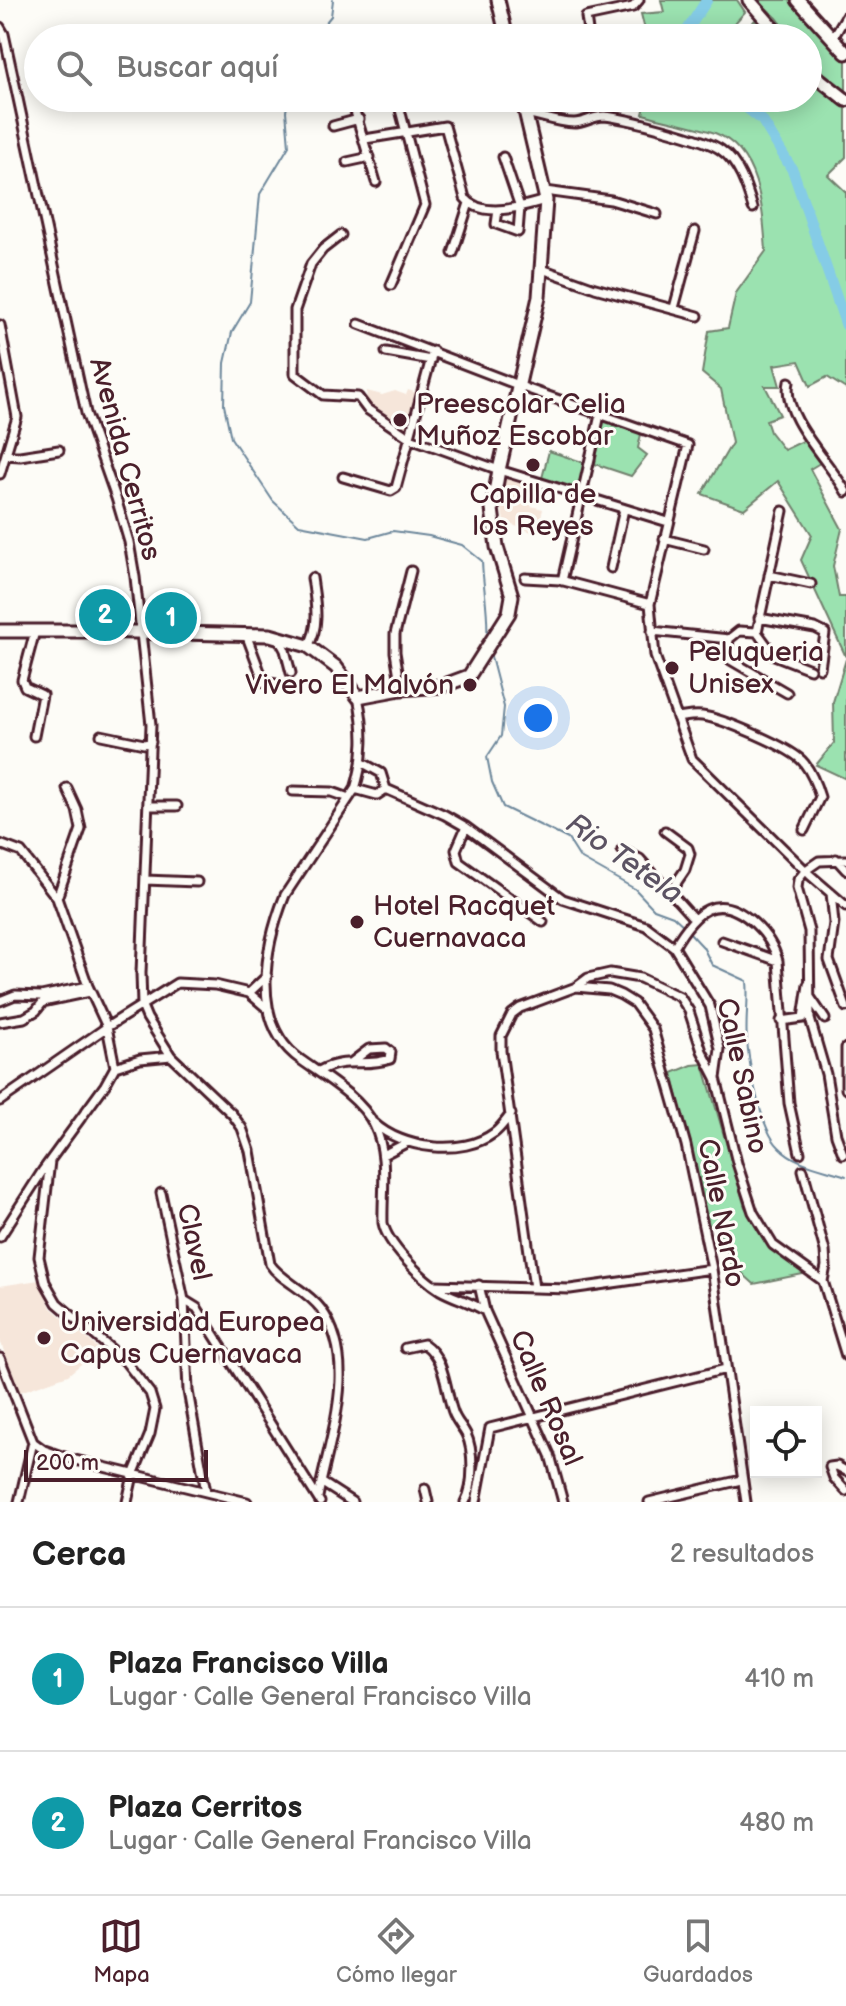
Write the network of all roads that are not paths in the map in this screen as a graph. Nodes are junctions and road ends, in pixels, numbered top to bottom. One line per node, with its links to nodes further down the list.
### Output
1 (498, 0): 8 (street)
2 (639, 0): 9 (street)
3 (749, 0): 10 (street)
4 (798, 0): 6 (street)
5 (815, 0): 6 (street)
6 (808, 11): 11 (street)
7 (846, 16): 14 (street)
8 (504, 24)
9 (587, 24)
10 (770, 24)
11 (820, 24)
12 (822, 26): 14 (street)
13 (0, 27): 75 (street, Avenida Cerritos)
14 (833, 38): 15 (street)
15 (846, 53)
16 (822, 81): 17 (street)
17 (846, 100)
18 (356, 112): 21 (street)
19 (400, 112): 23 (street)
20 (526, 113): 29 (street); 32 (street)
21 (359, 119): 22 (street); 24 (street)
22 (333, 126)
23 (404, 133): 24 (street); 30 (street); 39 (street)
24 (365, 139): 25 (street)
25 (370, 157): 27 (street); 28 (street)
26 (503, 157): 31 (street)
27 (347, 162)
28 (376, 182)
29 (545, 195): 31 (street); 34 (street); 38 (street)
30 (469, 203): 33 (street); 37 (street)
31 (520, 207): 33 (street); 33 (street)
32 (753, 208)
33 (498, 210)
34 (657, 214)
35 (695, 231): 40 (street)
36 (341, 235): 50 (street)
37 (453, 253)
38 (542, 269): 40 (street); 48 (street)
39 (391, 285)
40 (674, 308): 41 (street)
41 (698, 316)
42 (359, 324): 44 (street)
43 (0, 325): 52 (street)
44 (433, 351): 46 (street); 48 (street)
45 (386, 352): 46 (street)
46 (431, 360): 50 (street)
47 (789, 382): 56 (street)
48 (519, 384): 49 (street); 53 (street)
49 (600, 415): 57 (street); 60 (street)
50 (410, 438): 53 (street); 55 (street)
51 (59, 450): 52 (street)
52 (6, 455): 54 (street)
53 (499, 470): 57 (street); 85 (street)
54 (0, 474)
55 (343, 477)
56 (846, 492)
57 (582, 497): 58 (street); 68 (street)
58 (624, 509): 60 (street); 63 (street)
59 (783, 511): 65 (street)
60 (668, 522): 61 (street)
61 (664, 539): 62 (street); 70 (street)
62 (704, 549)
63 (611, 568)
64 (411, 571): 85 (street)
65 (769, 575): 69 (street); 71 (street)
66 (312, 578): 80 (street)
67 (525, 578): 68 (street)
68 (562, 581): 70 (street)
69 (811, 584)
70 (650, 604): 74 (street)
71 (759, 618): 76 (street); 81 (street)
72 (0, 631): 73 (street)
73 (35, 631): 75 (street); 90 (street)
74 (652, 631): 79 (street); 88 (street)
75 (141, 632): 77 (street); 91 (street, Avenida Cerritos)
76 (757, 632): 79 (street); 82 (street)
77 (246, 634): 78 (street); 84 (street)
78 (278, 637): 80 (street); 83 (street)
79 (729, 639): 86 (street)
80 (308, 646): 87 (street)
81 (820, 668)
82 (810, 669)
83 (291, 673)
84 (276, 684)
85 (401, 689): 87 (street)
86 (787, 693)
87 (358, 697): 92 (street, Calle Rosal)
88 (677, 718): 101 (street); 107 (street)
89 (101, 735): 91 (street)
90 (34, 736)
91 (151, 742): 98 (street, Avenida Cerritos)
92 (363, 763): 94 (street, Calle Rosal); 95 (street, Calle Sabino)
93 (67, 788): 113 (street)
94 (355, 789): 95 (street, Calle Sabino); 97 (street, Calle Rosal)
95 (386, 789): 100 (street, Calle Sabino)
96 (293, 791): 97 (street)
97 (349, 798): 121 (street, Calle Rosal)
98 (149, 806): 99 (street); 109 (street, Avenida Cerritos)
99 (177, 806)
100 (466, 827): 116 (street); 118 (street, Calle Sabino)
101 (804, 830)
102 (665, 831): 111 (street)
103 (0, 844): 113 (street)
104 (622, 850): 111 (street)
105 (836, 859): 106 (street); 107 (street); 108 (street)
106 (846, 860)
107 (806, 870): 112 (street); 122 (street)
108 (846, 870)
109 (145, 880): 110 (street); 130 (street, Avenida Cerritos)
110 (197, 882)
111 (670, 892): 115 (street)
112 (831, 893): 114 (street); 131 (street)
113 (57, 898): 125 (street)
114 (846, 906)
115 (693, 920): 118 (street); 119 (street)
116 (543, 922)
117 (722, 941): 119 (street)
118 (674, 947): 142 (street, Calle Sabino)
119 (778, 961): 134 (street)
120 (599, 975): 123 (street); 124 (street); 142 (street)
121 (267, 976): 126 (street); 132 (street, Calle Rosal)
122 (811, 976): 127 (street); 134 (street)
123 (576, 987): 124 (street, Calle Nardo); 145 (street)
124 (598, 988): 157 (street, Calle Nardo)
125 (89, 989): 128 (street); 136 (street)
126 (249, 993): 130 (street); 132 (street)
127 (810, 997): 133 (street); 151 (street)
128 (42, 999): 129 (street); 135 (street)
129 (0, 1001)
130 (142, 1006): 136 (street); 138 (street)
131 (846, 1007)
132 (269, 1010): 141 (street, Calle Rosal)
133 (825, 1019)
134 (781, 1021): 150 (street)
135 (0, 1022)
136 (107, 1027): 140 (street); 144 (street)
137 (846, 1048): 143 (street)
138 (171, 1056): 140 (street); 173 (street)
139 (352, 1062): 139 (street); 141 (street)
140 (115, 1067): 153 (street)
141 (319, 1071): 146 (street, Calle Rosal)
142 (716, 1078): 158 (street, Calle Sabino)
143 (846, 1089)
144 (0, 1101)
145 (511, 1114): 147 (street); 148 (street)
146 (373, 1122): 149 (street); 152 (street, Calle Rosal)
147 (495, 1133): 148 (street); 149 (street)
148 (514, 1141): 161 (street)
149 (408, 1142): 152 (street)
150 (800, 1153)
151 (843, 1154)
152 (383, 1155): 159 (street, Calle Rosal)
153 (50, 1161): 156 (street); 171 (street)
154 (803, 1170): 158 (street)
155 (161, 1193): 162 (street, Clavel)
156 (0, 1237)
157 (712, 1269): 161 (street); 167 (street, Calle Nardo)
158 (823, 1281): 165 (street)
159 (434, 1285): 160 (street); 163 (street, Calle Rosal)
160 (479, 1285): 161 (street); 163 (street, Calle Rosal)
161 (534, 1288)
162 (184, 1300): 176 (street, Clavel); 177 (street)
163 (485, 1311): 168 (street, Calle Rosal)
164 (405, 1348): 183 (street)
165 (846, 1356)
166 (0, 1358): 169 (street)
167 (726, 1369): 168 (street); 172 (street, Calle Nardo)
168 (534, 1416): 184 (street); 185 (street, Calle Rosal)
169 (33, 1442): 171 (street); 178 (street)
170 (846, 1471): 175 (street)
171 (133, 1475): 176 (street); 179 (street)
172 (741, 1480): 186 (street); 187 (street, Calle Nardo)
173 (321, 1482): 177 (street); 181 (street)
174 (425, 1489): 182 (street)
175 (846, 1491)
176 (206, 1492): 180 (street)
177 (319, 1499)
178 (19, 1502)
179 (127, 1502)
180 (247, 1502)
181 (352, 1502)
182 (428, 1502)
183 (465, 1502)
184 (476, 1502)
185 (563, 1502)
186 (649, 1502)
187 (746, 1502)

